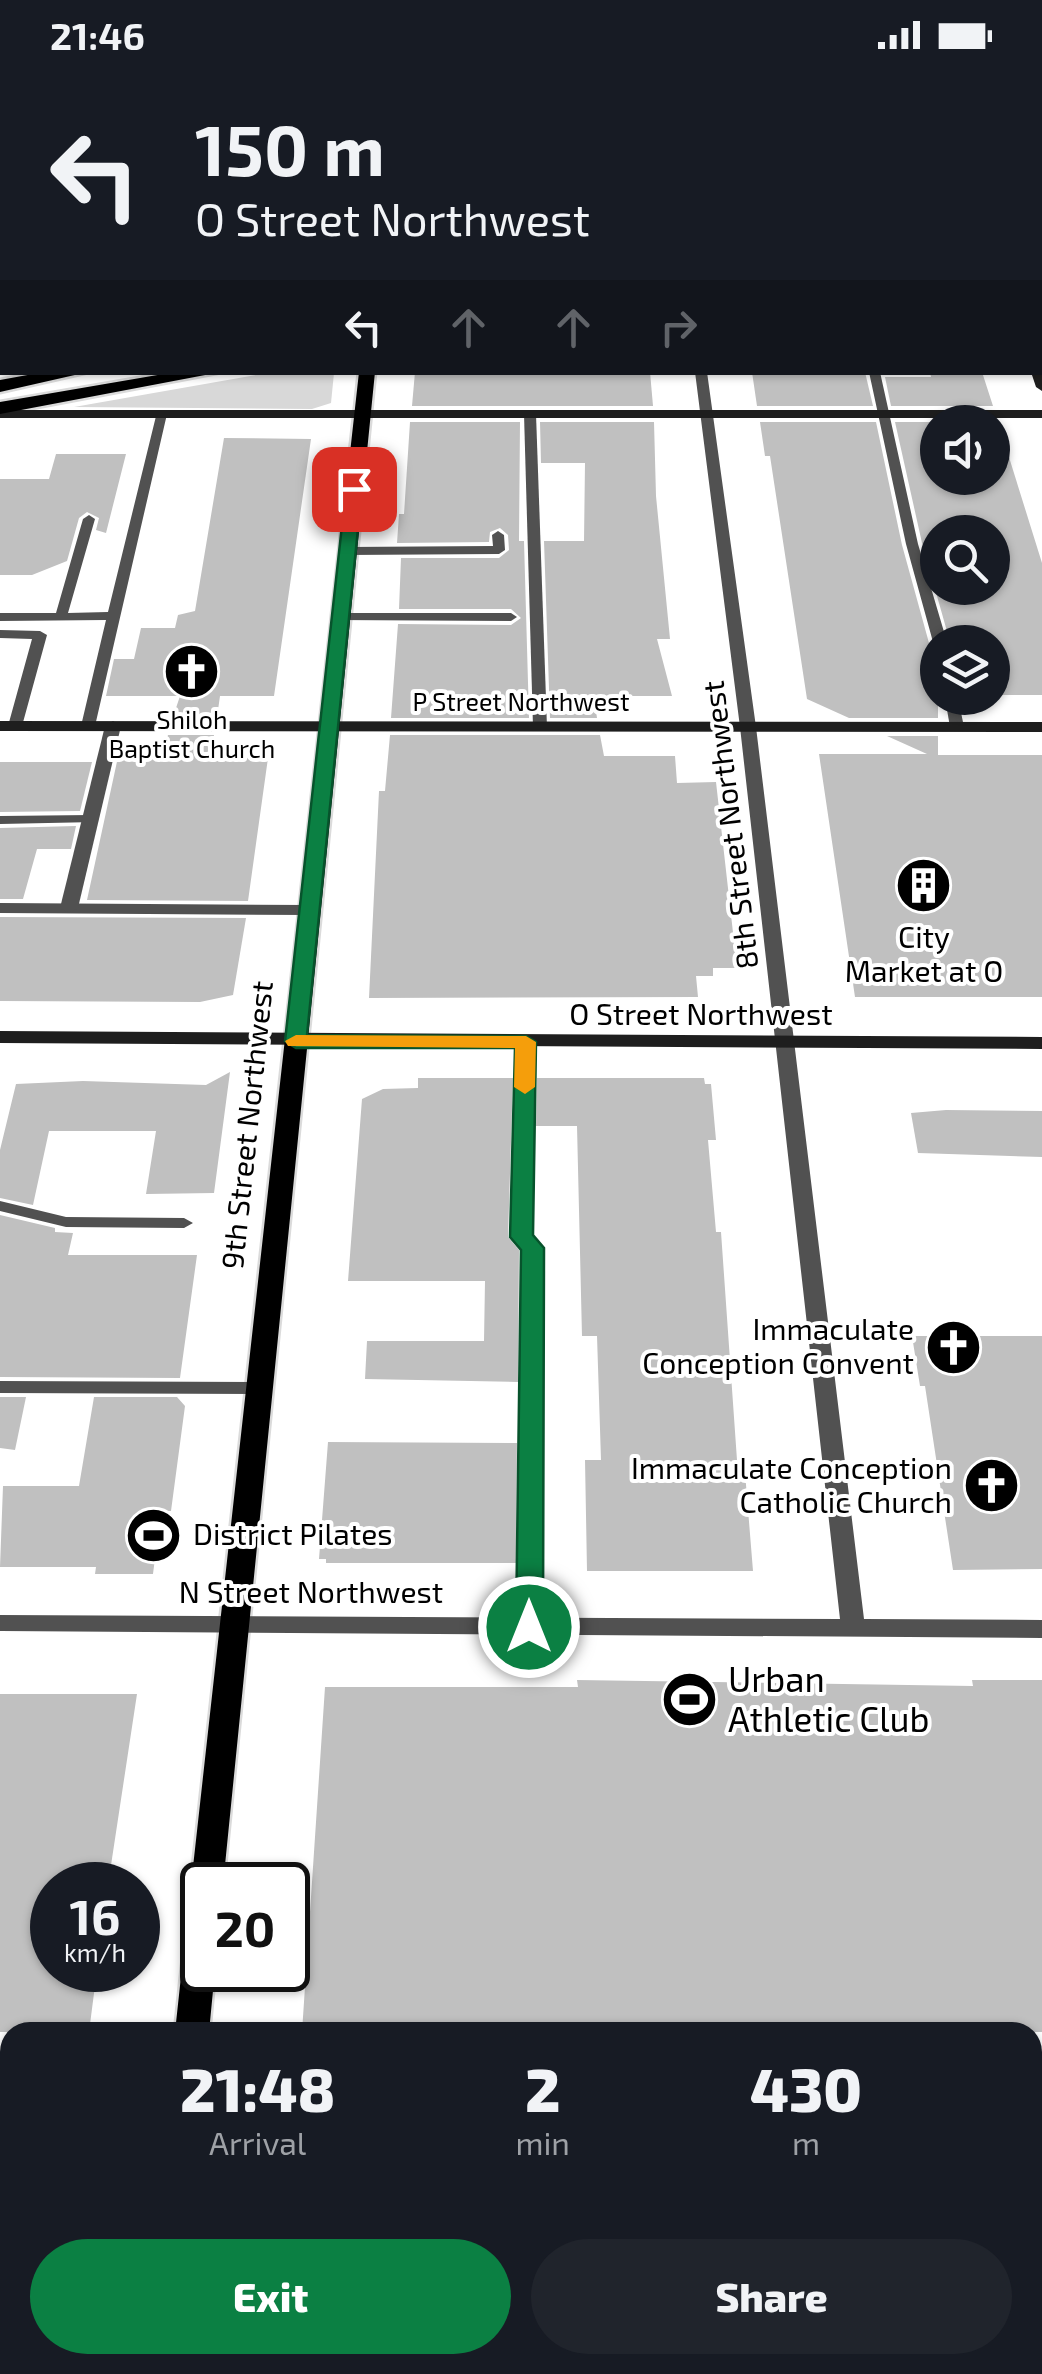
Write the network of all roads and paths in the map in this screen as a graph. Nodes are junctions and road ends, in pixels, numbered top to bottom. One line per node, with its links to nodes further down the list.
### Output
1 (62, 375): 6 (highway)
2 (196, 375): 7 (highway)
3 (367, 375): 9 (main road, 9th Street Northwest)
4 (702, 375): 11 (street, 8th Street Northwest)
5 (875, 375): 12 (lane)
6 (0, 386)
7 (0, 411): 8 (street)
8 (161, 414): 9 (street); 19 (lane)
9 (362, 414): 10 (street); 16 (main road, 9th Street Northwest)
10 (530, 414): 11 (street); 29 (lane)
11 (706, 414): 12 (street); 30 (street, 8th Street Northwest)
12 (885, 414): 13 (street); 22 (lane)
13 (1042, 414)
14 (89, 519): 18 (lane)
15 (498, 536): 16 (lane)
16 (347, 551): 20 (main road, 9th Street Northwest)
17 (0, 616): 18 (lane)
18 (62, 616): 19 (lane)
19 (114, 616): 26 (lane)
20 (339, 617): 21 (lane); 28 (main road, 9th Street Northwest)
21 (511, 617)
22 (936, 625)
23 (0, 634): 25 (lane)
24 (955, 715): 31 (lane)
25 (8, 726): 26 (street, P Street Northwest)
26 (88, 726): 27 (street, P Street Northwest)
27 (113, 726): 28 (street, P Street Northwest); 34 (street)
28 (326, 727): 29 (street, P Street Northwest); 37 (main road, 9th Street Northwest)
29 (540, 727): 30 (street, P Street Northwest)
30 (748, 727): 31 (street, P Street Northwest); 41 (street, 8th Street Northwest)
31 (957, 727): 32 (street, P Street Northwest)
32 (1042, 727)
33 (0, 820): 34 (lane)
34 (91, 820): 36 (street)
35 (0, 908): 36 (lane)
36 (70, 908): 37 (lane)
37 (308, 910): 39 (main road, 9th Street Northwest)
38 (0, 1037): 39 (street, O Street Northwest)
39 (296, 1041): 40 (street, O Street Northwest); 46 (main road, 9th Street Northwest)
40 (526, 1042): 41 (street, O Street Northwest); 49 (lane)
41 (784, 1042): 42 (street, O Street Northwest); 50 (street, 8th Street Northwest)
42 (1042, 1043)
43 (0, 1206): 44 (lane)
44 (184, 1223)
45 (0, 1388): 46 (lane)
46 (260, 1388): 48 (main road, 9th Street Northwest)
47 (0, 1623): 48 (street, N Street Northwest)
48 (234, 1624): 49 (street, N Street Northwest); 52 (main road, 9th Street Northwest)
49 (529, 1627): 50 (street, N Street Northwest)
50 (853, 1629): 51 (street, N Street Northwest)
51 (1042, 1629)
52 (209, 1862)
53 (196, 1992): 54 (main road)
54 (193, 2022)

